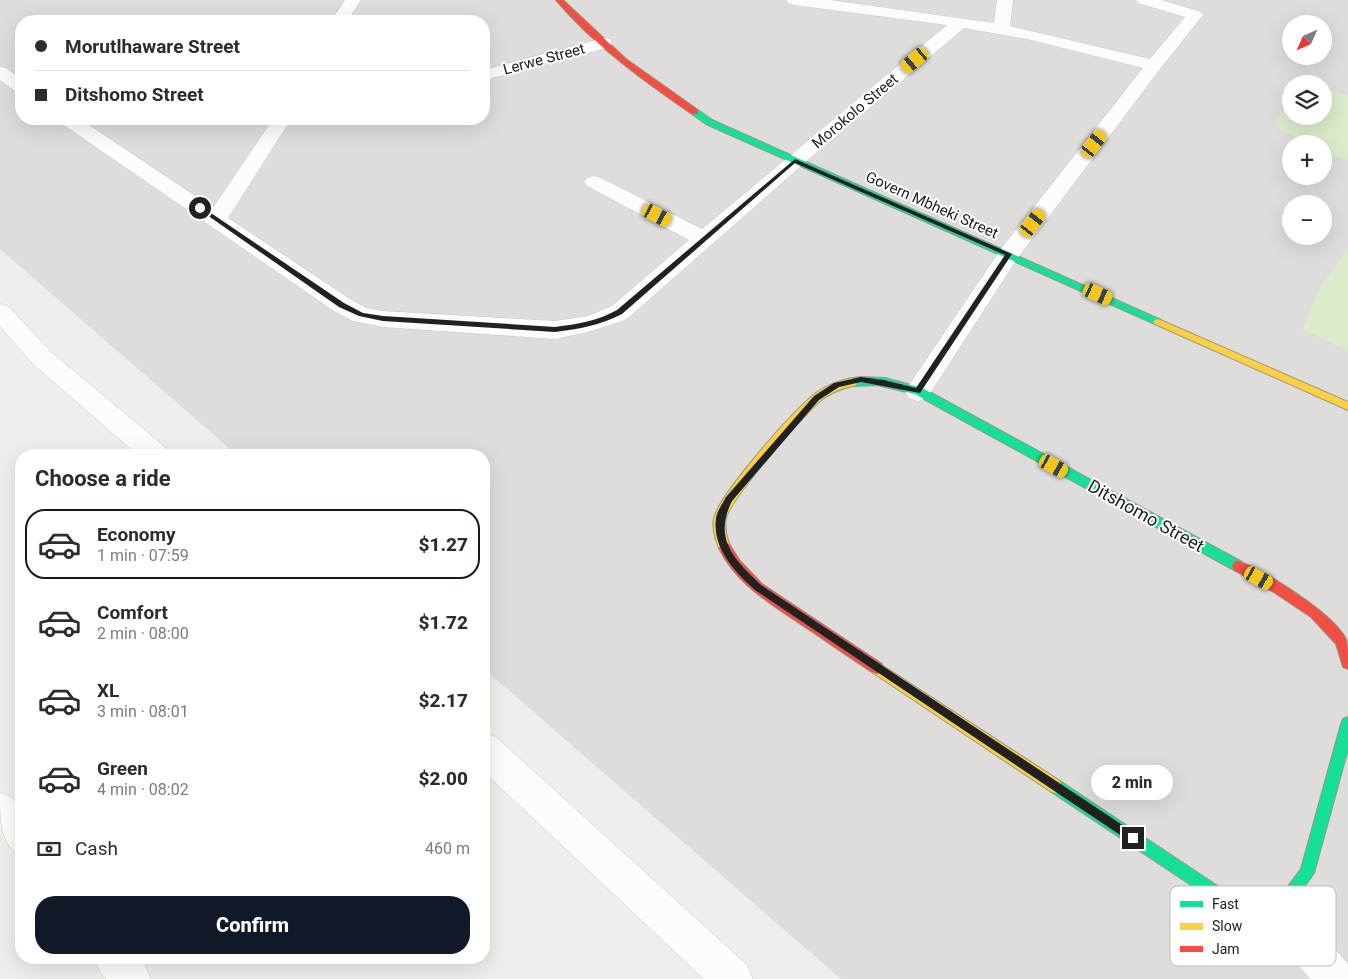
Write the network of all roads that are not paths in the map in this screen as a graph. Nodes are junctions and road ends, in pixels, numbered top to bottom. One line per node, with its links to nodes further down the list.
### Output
1 (353, 0): 7 (street)
2 (559, 0): 10 (street, Govern Mbheki Street)
3 (794, 0): 6 (street)
4 (1005, 0): 9 (street)
5 (1144, 0): 11 (street)
6 (886, 6): 8 (street)
7 (344, 15)
8 (961, 22): 9 (street); 18 (street, Morokolo Street)
9 (1002, 30): 11 (street)
10 (604, 43): 14 (street, Lerwe Street); 18 (street, Govern Mbheki Street)
11 (1154, 65): 22 (street)
12 (15, 66): 13 (street)
13 (0, 72): 15 (street)
14 (490, 73)
15 (15, 83)
16 (77, 125): 20 (street, Morokolo Street)
17 (278, 125): 20 (street)
18 (795, 161): 21 (street, Morokolo Street); 22 (street, Govern Mbheki Street)
19 (594, 182): 21 (street)
20 (216, 220): 21 (street, Morokolo Street)
21 (704, 239)
22 (1009, 254): 24 (street); 25 (street, Govern Mbheki Street)
23 (0, 312): 26 (street)
24 (918, 391): 27 (street, Ditshomo Street); 32 (street, Ditshomo Street)
25 (1348, 406)
26 (149, 449)
27 (1348, 663)
28 (1348, 724): 33 (street)
29 (490, 755): 37 (street)
30 (0, 810): 31 (street)
31 (15, 830)
32 (1205, 886)
33 (1297, 886)
34 (119, 964): 36 (street)
35 (1324, 966): 38 (street)
36 (131, 979)
37 (733, 979)
38 (1335, 979)

